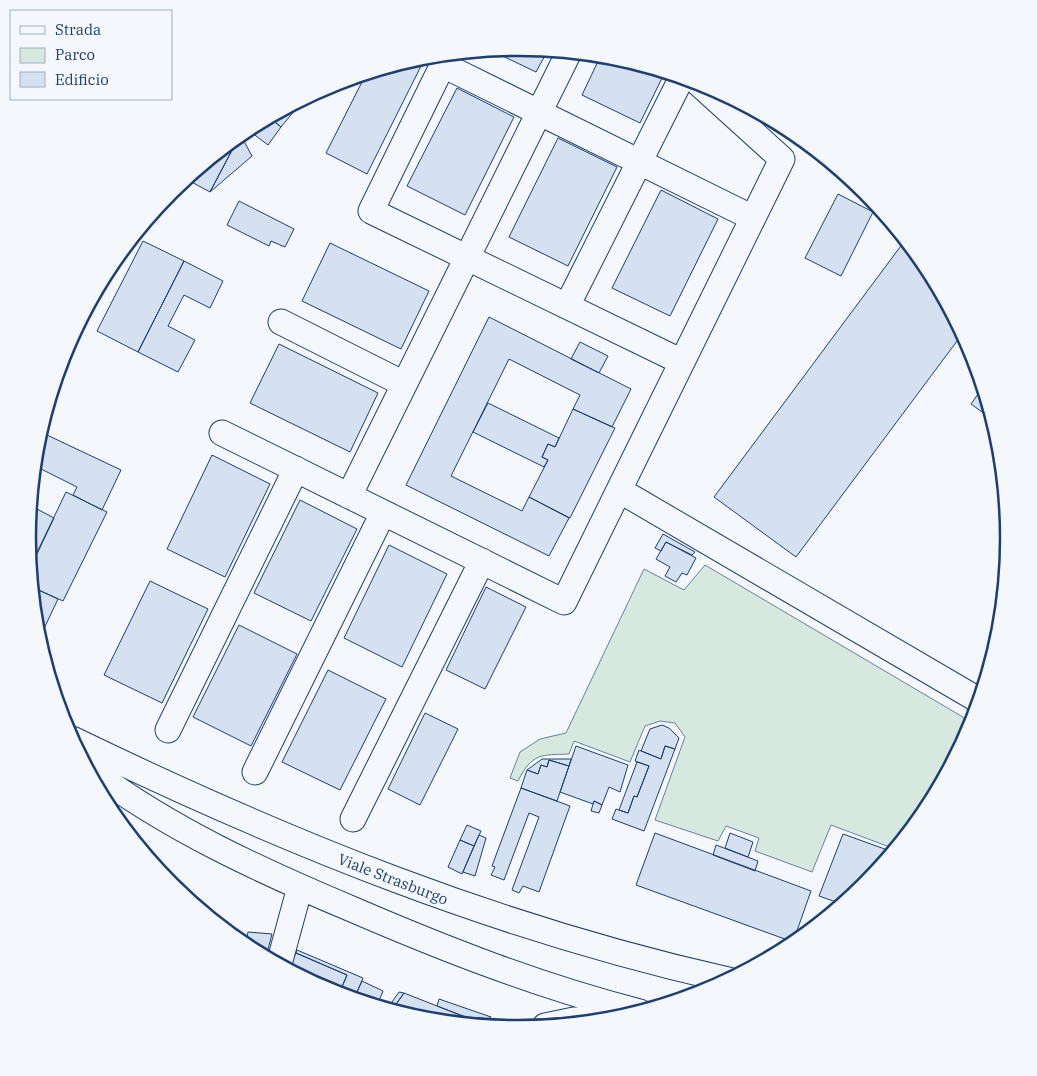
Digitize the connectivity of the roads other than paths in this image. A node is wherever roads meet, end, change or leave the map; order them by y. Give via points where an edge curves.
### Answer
1 (566, 59) edge
2 (449, 61) edge
3 (444, 62) edge
4 (679, 83) edge
5 (713, 96) edge
6 (539, 113) junction
7 (639, 162) junction
8 (753, 218) junction
9 (467, 258) junction
10 (567, 306) junction
11 (281, 322) dead end
12 (682, 362) junction
13 (404, 384) junction
14 (222, 433) dead end
15 (296, 469) junction
16 (619, 490) junction
17 (349, 496) junction
18 (383, 513) junction
19 (482, 561) junction
20 (973, 697) edge
21 (168, 730) dead end
22 (83, 744) edge
23 (255, 772) dead end
24 (99, 776) edge
25 (354, 819) dead end
26 (256, 824) junction
27 (242, 860) junction
28 (300, 888) junction
29 (281, 958) edge
30 (718, 977) edge
31 (626, 1008) edge

1 - 6 street
2 - 6 street
3 - 9 street via 370,210
4 - 7 street
5 - 8 street via 782,159
6 - 7 street
6 - 9 street
7 - 8 street
7 - 10 street
8 - 12 street
9 - 10 street
9 - 13 street
10 - 12 street
11 - 13 street
12 - 16 street
13 - 17 street
14 - 15 street
15 - 17 street
15 - 21 street
16 - 19 street via 564,602
16 - 20 street
17 - 18 street
18 - 19 street
18 - 23 street
19 - 25 street
22 - 26 street, Viale Strasburgo
24 - 27 street via 162,819
26 - 27 street via 247,825 235,836 235,851
26 - 30 street, Viale Strasburgo via 428,894 519,925
27 - 28 street
28 - 29 street
28 - 31 street via 476,959

